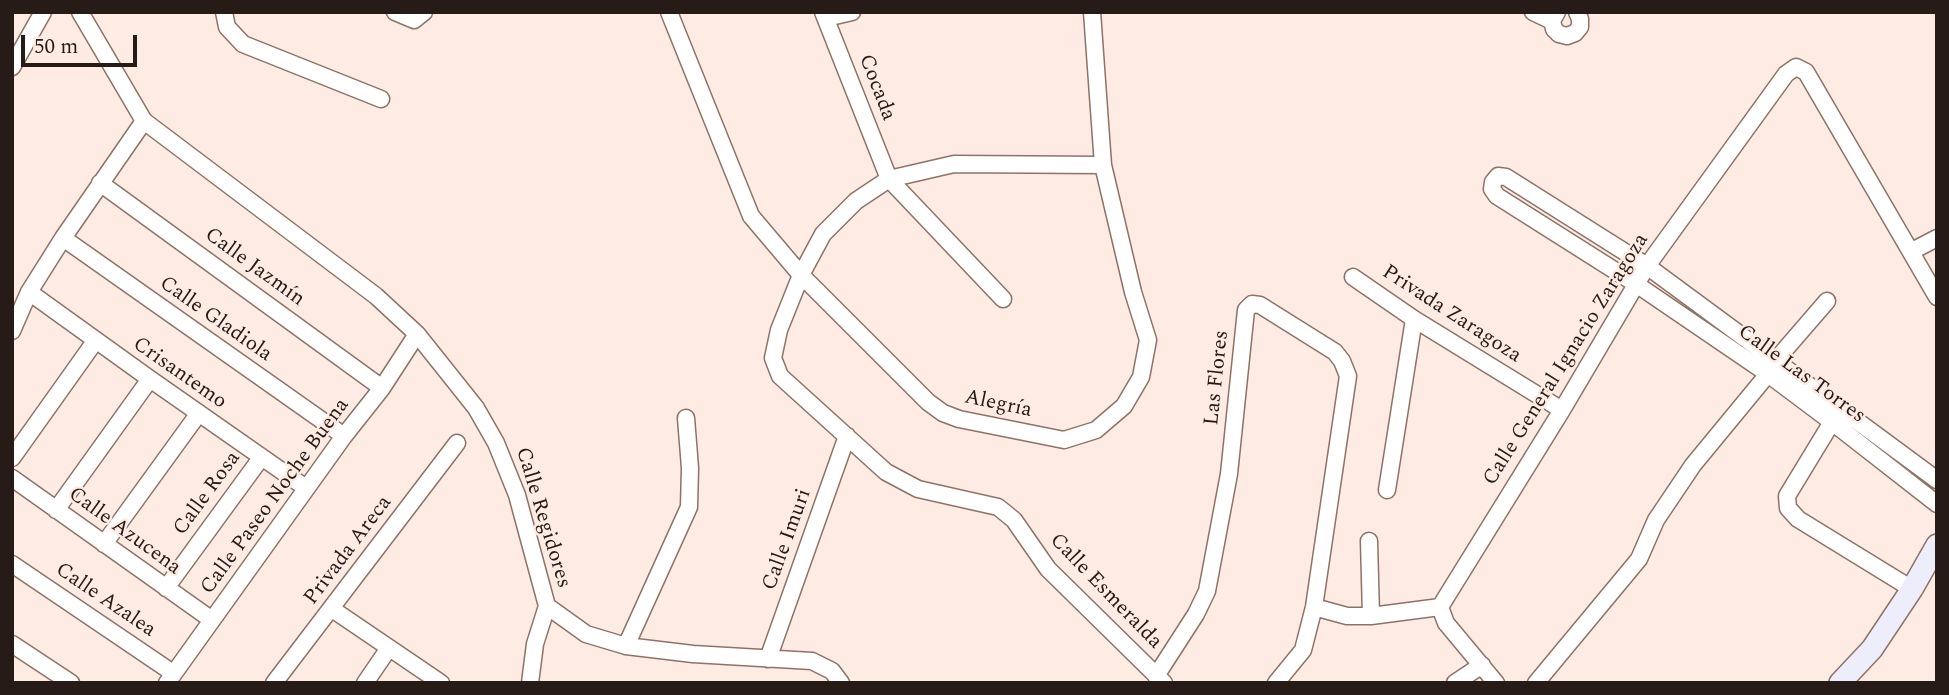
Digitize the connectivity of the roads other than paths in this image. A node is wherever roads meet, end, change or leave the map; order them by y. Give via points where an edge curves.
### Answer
1 (43, 12) edge
2 (80, 12) edge
3 (224, 12) edge
4 (395, 12) edge
5 (424, 12) edge
6 (669, 12) edge
7 (852, 12) edge
8 (1092, 12) edge
9 (1533, 12) edge
10 (1577, 12) edge
11 (825, 15) edge
12 (1555, 16) edge
13 (12, 67) edge
14 (381, 99) dead end
15 (144, 121) junction
16 (1103, 165) junction
17 (889, 179) junction
18 (100, 183) junction
19 (1937, 237) edge
20 (62, 238) junction
21 (1912, 251) junction
22 (1647, 266) junction
23 (801, 275) junction
24 (1353, 277) dead end
25 (1636, 284) junction
26 (29, 292) junction
27 (1937, 297) edge
28 (1003, 299) dead end
29 (1827, 301) dead end
30 (1414, 319) junction
31 (12, 331) edge
32 (416, 334) junction
33 (96, 340) junction
34 (1776, 360) junction
35 (1768, 374) junction
36 (150, 379) junction
37 (382, 388) junction
38 (1562, 410) junction
39 (199, 413) junction
40 (686, 418) dead end
41 (1832, 422) junction
42 (344, 436) junction
43 (847, 436) junction
44 (457, 443) dead end
45 (12, 458) edge
46 (261, 458) junction
47 (12, 478) edge
48 (1937, 480) edge
49 (306, 488) junction
50 (1387, 490) dead end
51 (1937, 504) edge
52 (56, 510) junction
53 (1369, 541) dead end
54 (104, 544) junction
55 (1937, 545) edge
56 (12, 564) edge
57 (166, 588) junction
58 (1912, 589) junction
59 (547, 606) junction
60 (1314, 607) junction
61 (1440, 607) junction
62 (332, 609) junction
63 (1371, 616) junction
64 (212, 620) junction
65 (12, 643) edge
66 (626, 646) junction
67 (390, 648) junction
68 (768, 659) junction
69 (1482, 665) junction
70 (170, 678) edge
71 (1160, 679) edge
72 (71, 683) edge
73 (274, 683) edge
74 (365, 683) edge
75 (441, 683) edge
76 (530, 683) edge
77 (841, 683) edge
78 (1276, 683) edge
79 (1455, 683) edge
80 (1496, 683) edge
81 (1536, 683) edge
82 (1840, 683) edge

1 - 13 street
2 - 15 street, Calle Regidores
3 - 14 street via 227,27 243,44
4 - 5 street via 414,20
6 - 23 street, Alegría via 751,216
7 - 11 street
8 - 16 street, Alegría
9 - 12 street
10 - 12 street via 1580,27 1567,36 1554,29
11 - 17 street, Cocada
15 - 18 street
15 - 32 street, Calle Regidores via 376,296
16 - 17 street via 954,164
16 - 23 street, Alegría via 1148,340 1141,377 1124,406 1096,430 1064,440 943,413
17 - 23 street, Calle Esmeralda via 856,201 823,234
17 - 28 street
18 - 20 street
18 - 37 street, Calle Jazmín
19 - 21 street
20 - 26 street
20 - 42 street, Calle Gladiola
21 - 22 street, Calle General Ignacio Zaragoza via 1806,72 1796,67 1786,74
21 - 27 street
22 - 25 street, Calle General Ignacio Zaragoza
22 - 25 street, Calle Las Torres via 1506,177 1498,176 1493,182 1497,195
22 - 34 street, Calle Las Torres
23 - 43 street, Calle Esmeralda via 773,358 780,376
24 - 30 street, Privada Zaragoza
25 - 35 street, Calle Las Torres
25 - 38 street, Calle General Ignacio Zaragoza
26 - 31 street
26 - 33 street, Crisantemo
29 - 34 street
30 - 38 street, Privada Zaragoza
30 - 50 street
32 - 37 street, Calle Paseo Noche Buena
32 - 59 street, Calle Regidores via 477,408 496,443 517,495
33 - 36 street, Crisantemo
33 - 45 street
34 - 35 street
34 - 48 street, Calle Las Torres
35 - 41 street, Calle Las Torres
35 - 81 street via 1693,465 1657,520 1639,559
36 - 39 street, Crisantemo
36 - 52 street
37 - 42 street, Calle Paseo Noche Buena
38 - 61 street, Calle General Ignacio Zaragoza
39 - 46 street, Crisantemo
39 - 54 street
40 - 66 street via 689,507
41 - 51 street, Calle Las Torres
41 - 58 street via 1787,496 1788,508 1798,519
42 - 49 street, Calle Paseo Noche Buena
43 - 68 street, Calle Imuri
43 - 71 street, Calle Esmeralda via 887,472 918,489 998,507 1014,520 1048,569
44 - 62 street, Privada Areca
46 - 49 street, Crisantemo
46 - 57 street, Calle Rosa
47 - 52 street, Calle Azucena
49 - 64 street, Calle Paseo Noche Buena
52 - 54 street, Calle Azucena
53 - 63 street
54 - 57 street, Calle Azucena
55 - 58 main road
56 - 70 street, Calle Azalea
57 - 64 street, Calle Azucena
58 - 82 main road via 1872,649
59 - 66 street, Calle Regidores via 586,635
59 - 76 street
60 - 63 street via 1347,616
60 - 71 street, Las Flores via 1348,376 1335,352 1252,304 1246,310 1229,474 1207,591
60 - 78 street, Las Flores via 1303,650
61 - 63 street
61 - 69 street via 1446,623
62 - 67 street
62 - 73 street, Privada Areca
64 - 70 street, Calle Paseo Noche Buena
65 - 72 street
66 - 68 street, Calle Regidores
67 - 74 street
67 - 75 street
68 - 77 street, Calle Regidores via 812,661 832,671
69 - 79 street
69 - 80 street

